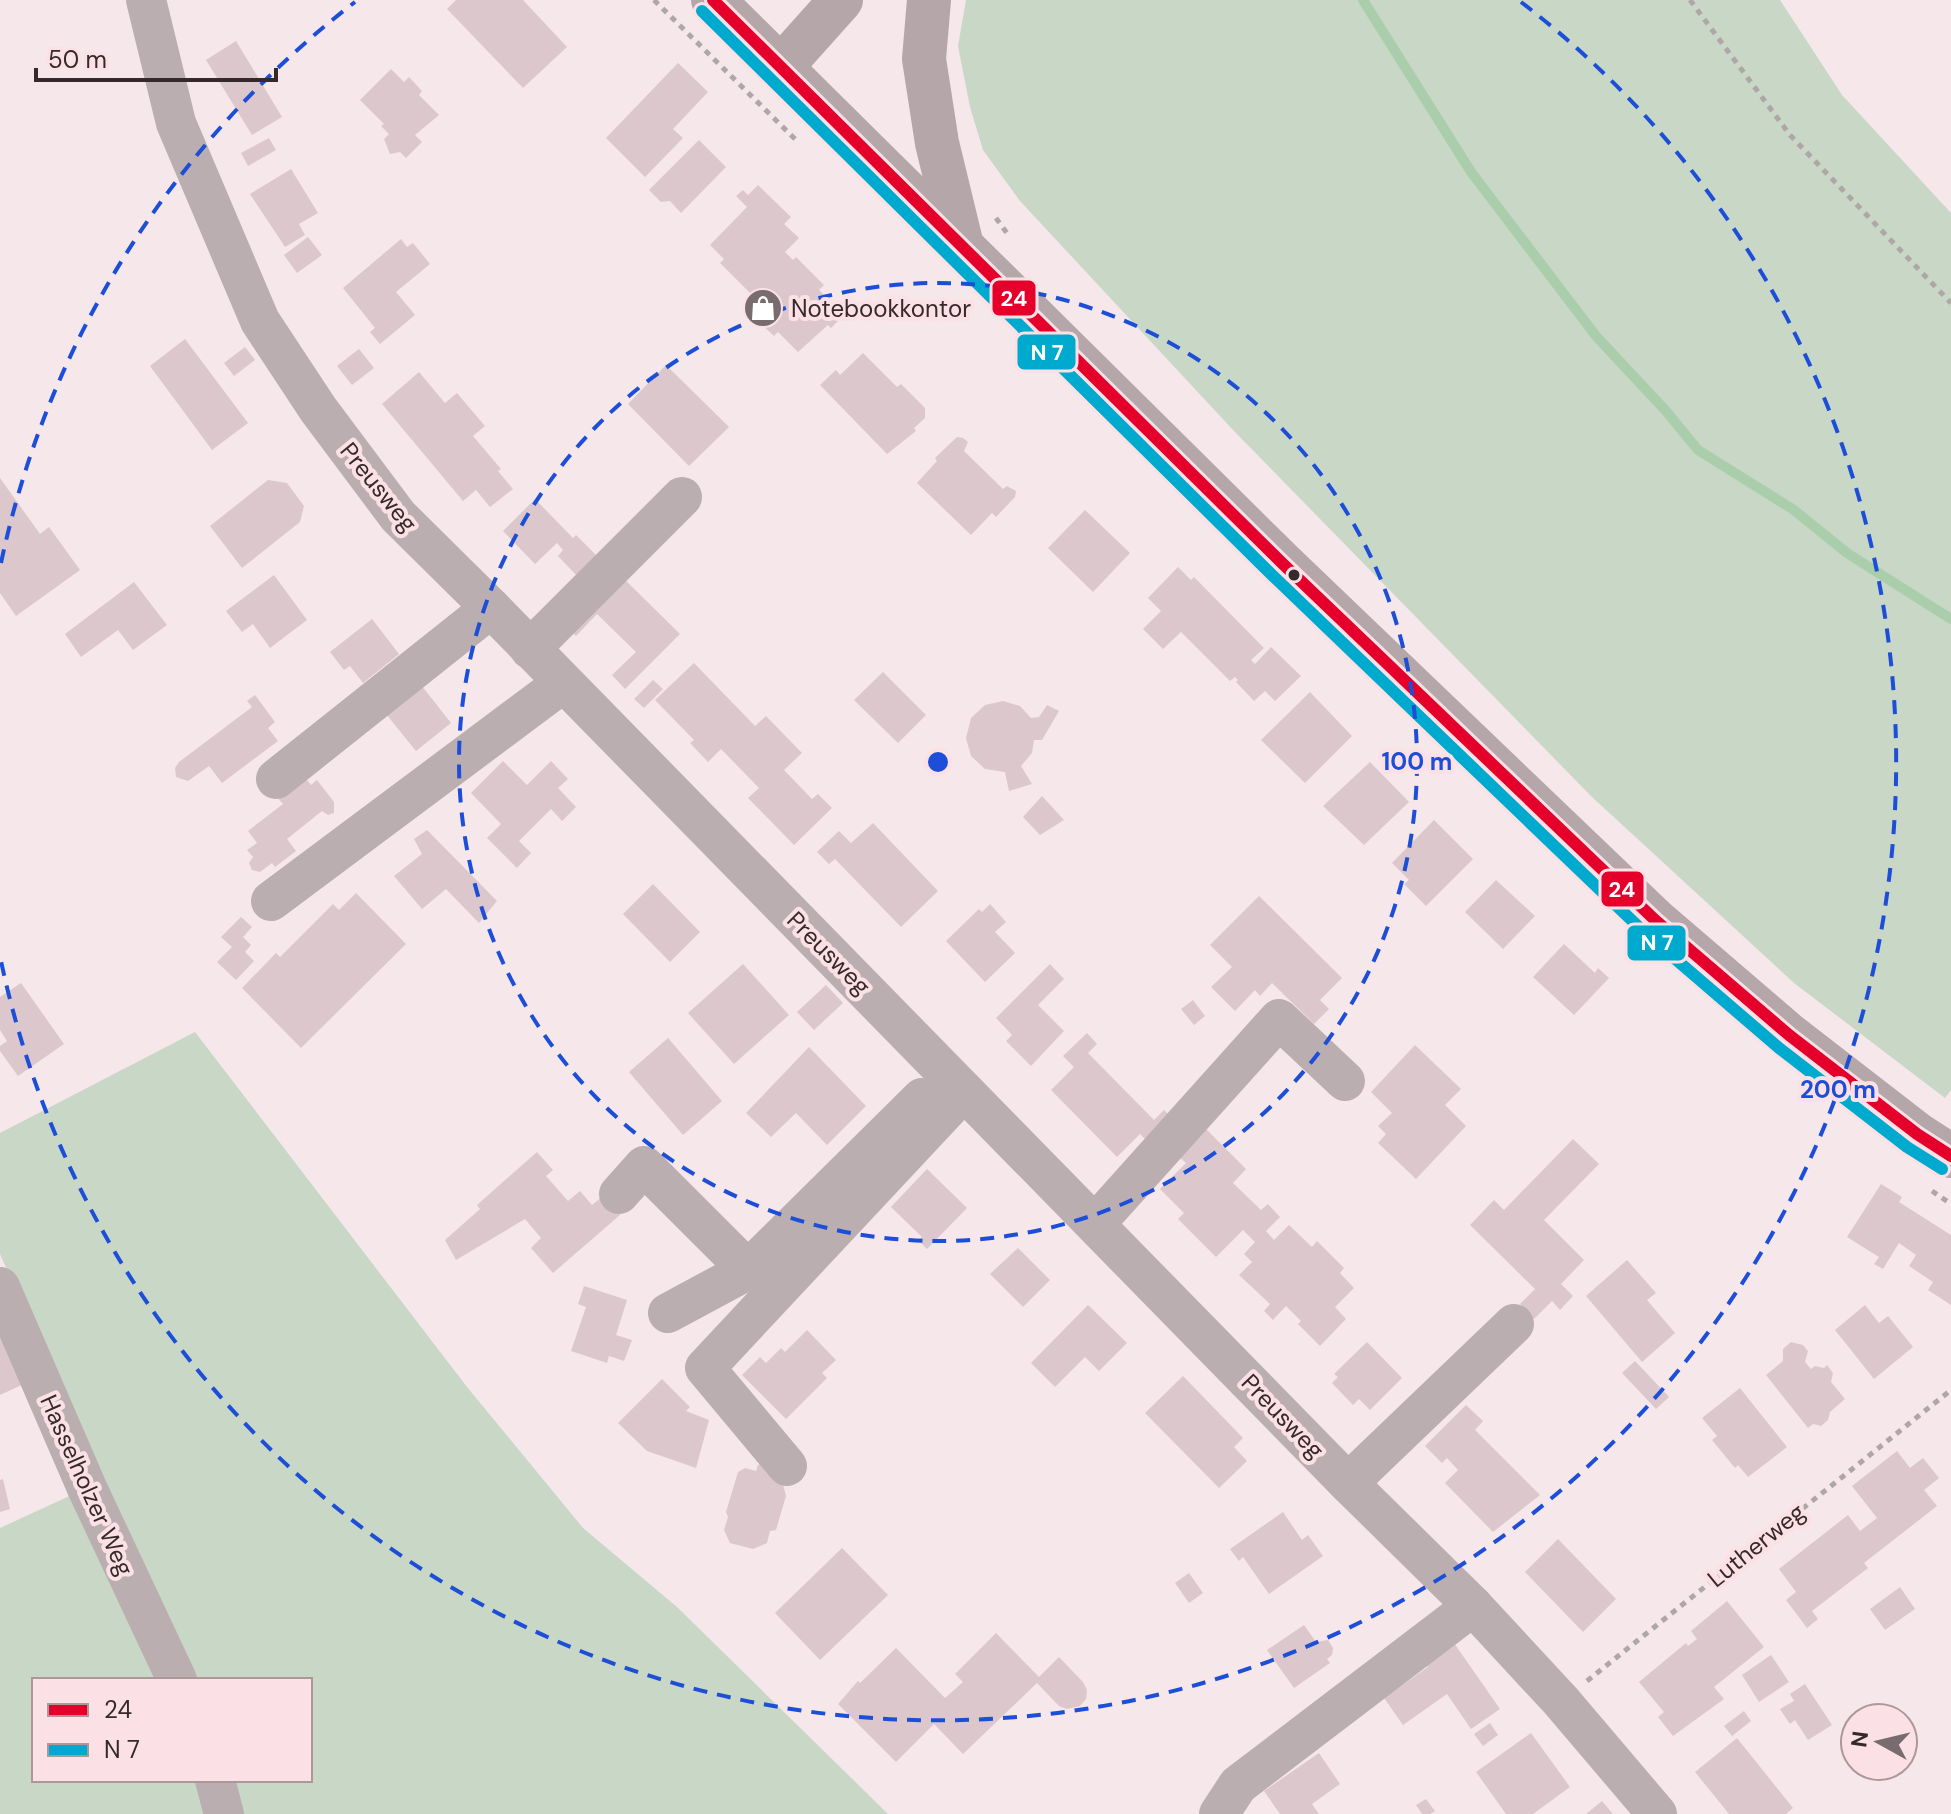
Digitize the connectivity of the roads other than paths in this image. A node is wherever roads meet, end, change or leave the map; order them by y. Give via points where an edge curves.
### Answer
1 (146, 0) edge
2 (713, 0) edge
3 (841, 0) edge
4 (929, 0) edge
5 (782, 66) junction
6 (963, 248) junction
7 (682, 497) dead end
8 (491, 608) junction
9 (530, 649) junction
10 (563, 683) junction
11 (276, 779) dead end
12 (271, 901) dead end
13 (1345, 1081) dead end
14 (956, 1082) junction
15 (1951, 1156) edge
16 (619, 1194) dead end
17 (1095, 1224) junction
18 (748, 1270) junction
19 (0, 1287) edge
20 (668, 1313) dead end
21 (1514, 1324) dead end
22 (787, 1466) dead end
23 (1348, 1483) junction
24 (1473, 1606) junction
25 (176, 1678) edge
26 (216, 1782) edge
27 (224, 1814) edge
28 (1219, 1814) edge
29 (1657, 1814) edge

1 - 8 street, Preusweg via 176,123 260,321 398,516
2 - 5 main road
3 - 5 main road
4 - 6 main road via 924,59 937,143
5 - 6 main road
6 - 15 main road via 1655,920 1789,1035
7 - 9 street
8 - 9 street, Preusweg
8 - 11 street
9 - 10 street, Preusweg
10 - 12 street
10 - 14 street, Preusweg
13 - 17 street via 1279,1019
14 - 17 street, Preusweg
14 - 18 street
14 - 22 street via 705,1368
16 - 18 street via 644,1166
17 - 23 street, Preusweg
18 - 20 street
19 - 25 street, Hasselholzer Weg
21 - 23 street
23 - 24 street, Preusweg
24 - 28 street via 1238,1785
24 - 29 street, Preusweg
26 - 27 street

